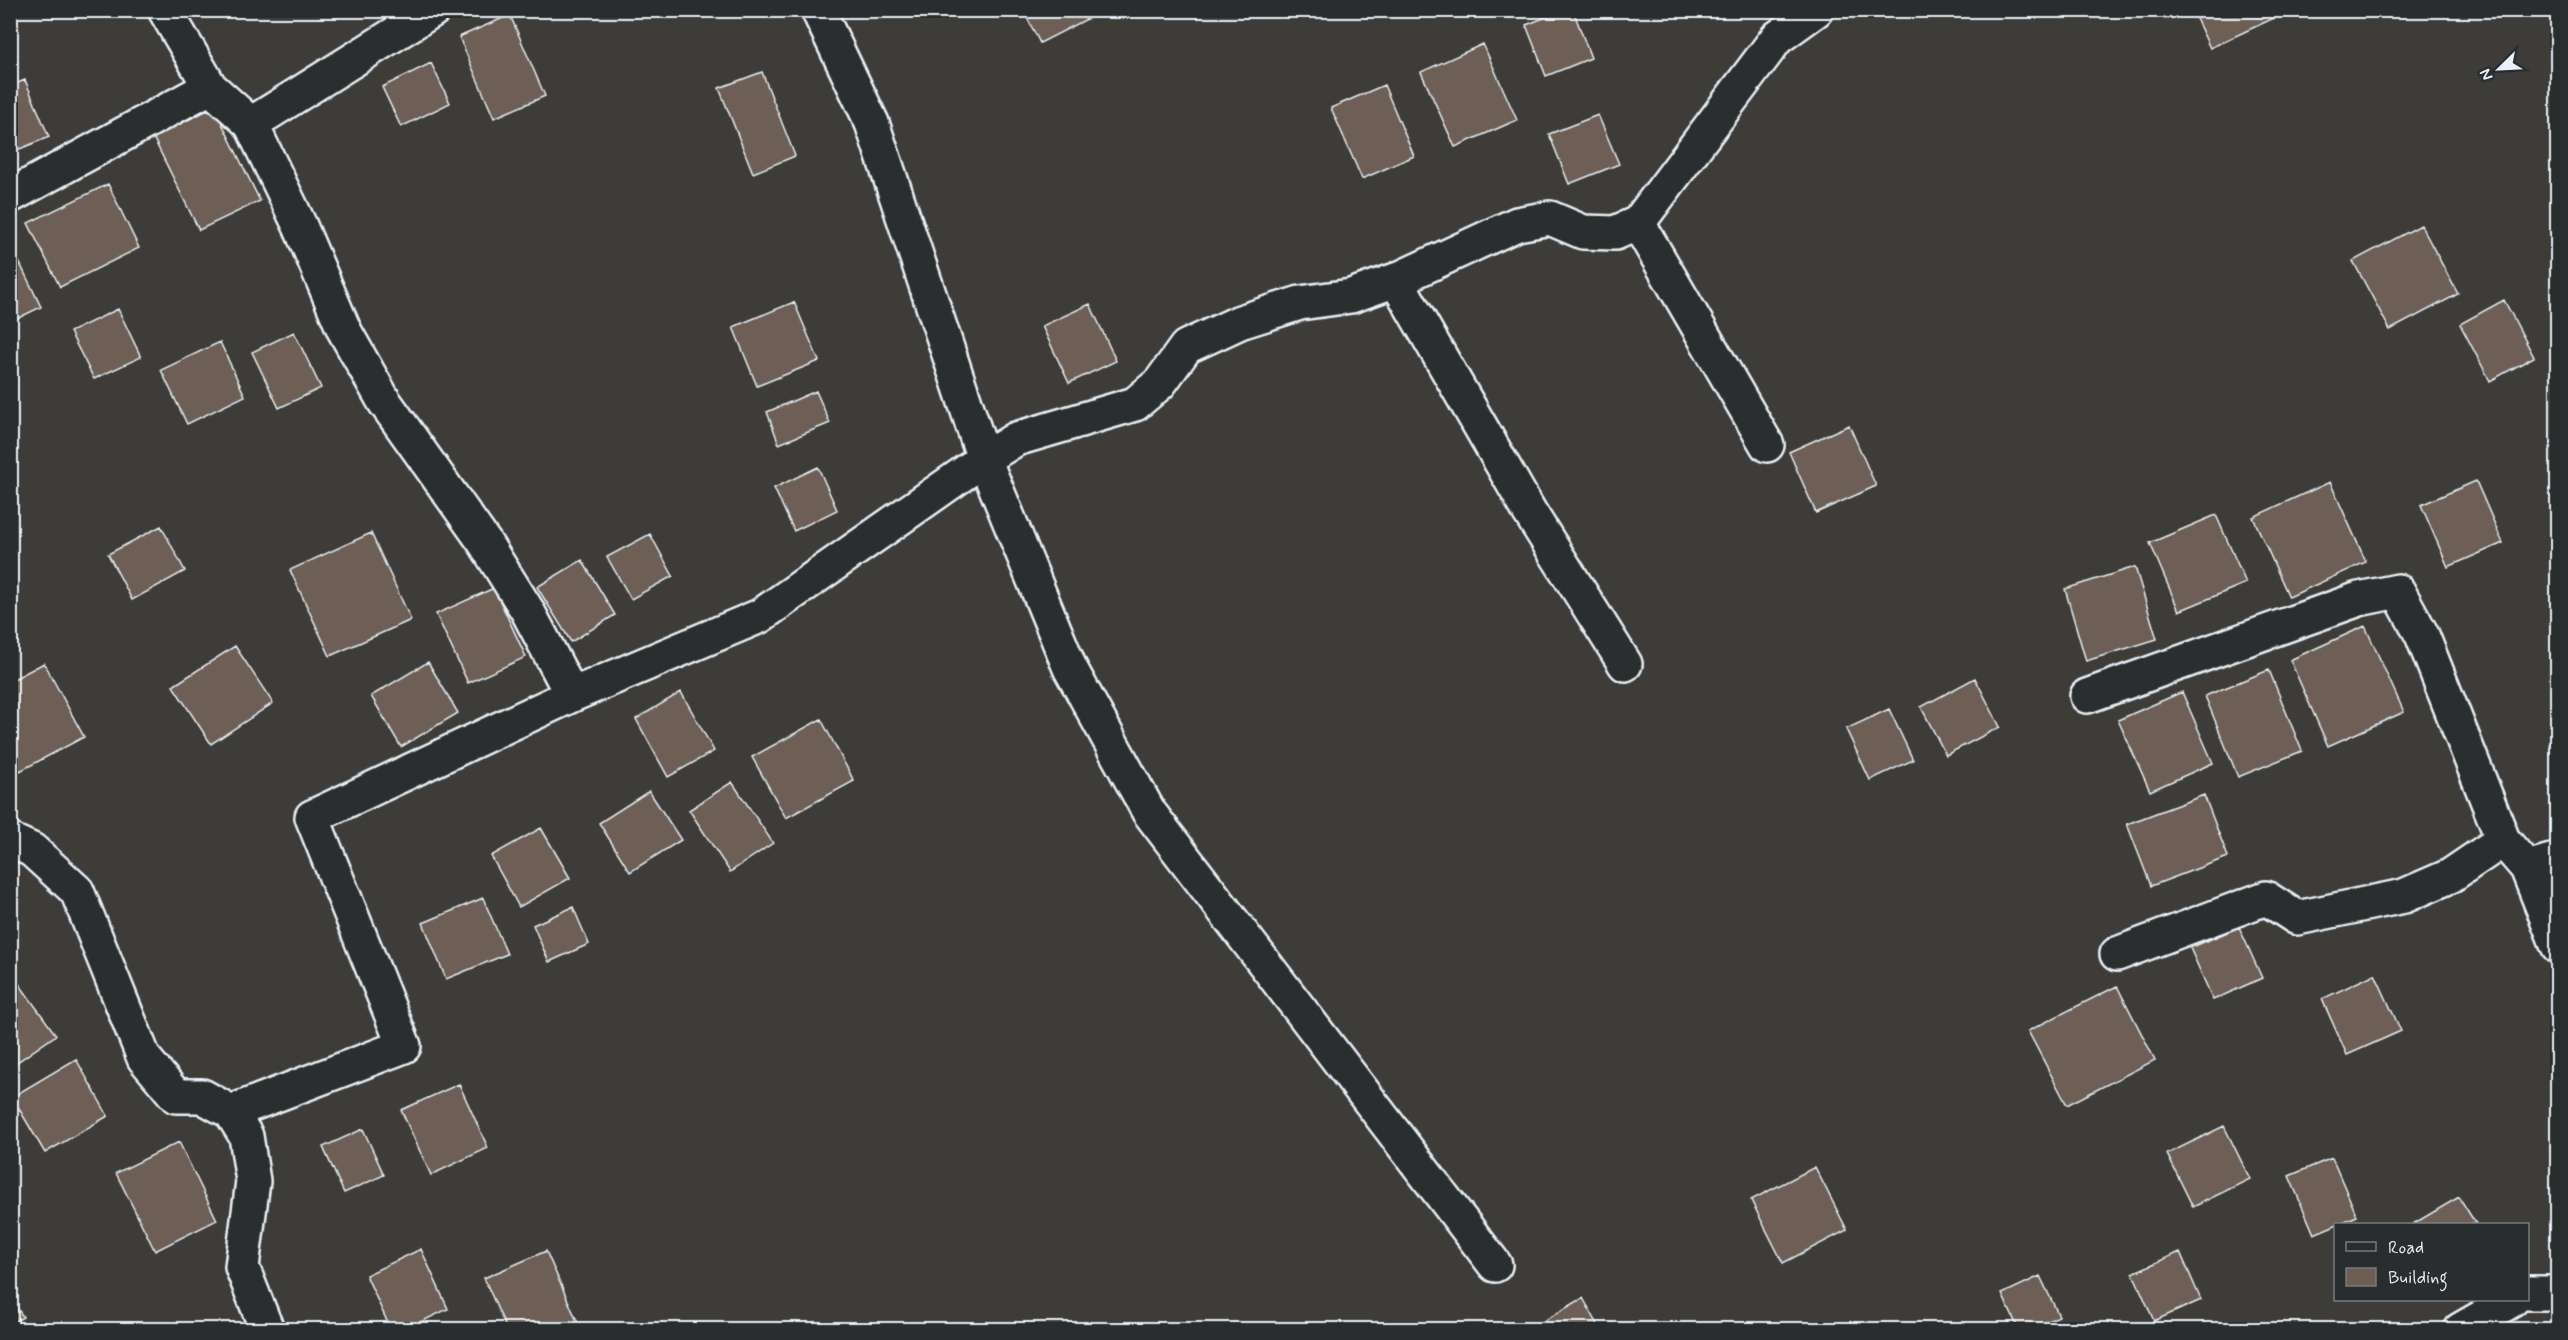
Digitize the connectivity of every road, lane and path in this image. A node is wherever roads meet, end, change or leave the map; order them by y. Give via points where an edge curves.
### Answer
1 (165, 10) edge
2 (434, 10) edge
3 (818, 10) edge
4 (1816, 10) edge
5 (210, 87) junction
6 (251, 124) junction
7 (10, 196) edge
8 (1638, 223) junction
9 (1396, 280) junction
10 (1767, 445) dead end
11 (984, 459) junction
12 (1625, 664) dead end
13 (572, 695) junction
14 (2087, 696) dead end
15 (10, 840) edge
16 (2503, 840) junction
17 (2542, 864) edge
18 (2558, 946) edge
19 (2117, 954) dead end
20 (231, 1112) junction
21 (1495, 1265) dead end
22 (2529, 1293) edge
23 (2558, 1293) edge
24 (2509, 1301) edge
25 (267, 1329) edge
26 (2460, 1329) edge

1 - 5 street
2 - 6 street
3 - 11 street via 872,123
4 - 8 street via 1777,38
5 - 6 street
5 - 7 street
6 - 13 street via 335,311 367,370 390,410 485,543
8 - 9 street via 1615,233 1583,232 1550,218 1517,224
8 - 10 street
9 - 11 street via 1351,296 1300,303 1239,322 1186,347 1160,383 1135,404 1016,439
9 - 12 street via 1529,510
11 - 13 street via 760,616
11 - 21 street via 1070,668 1149,812
13 - 20 street via 312,817 404,1046
14 - 16 street via 2359,599 2398,591 2422,635
15 - 20 street via 32,850 77,891 144,1058 176,1096 202,1096
16 - 17 street
16 - 19 street via 2450,876 2404,896 2297,918 2266,898
17 - 18 street
20 - 25 street via 246,1136 253,1181 242,1267
22 - 23 street
24 - 26 street

